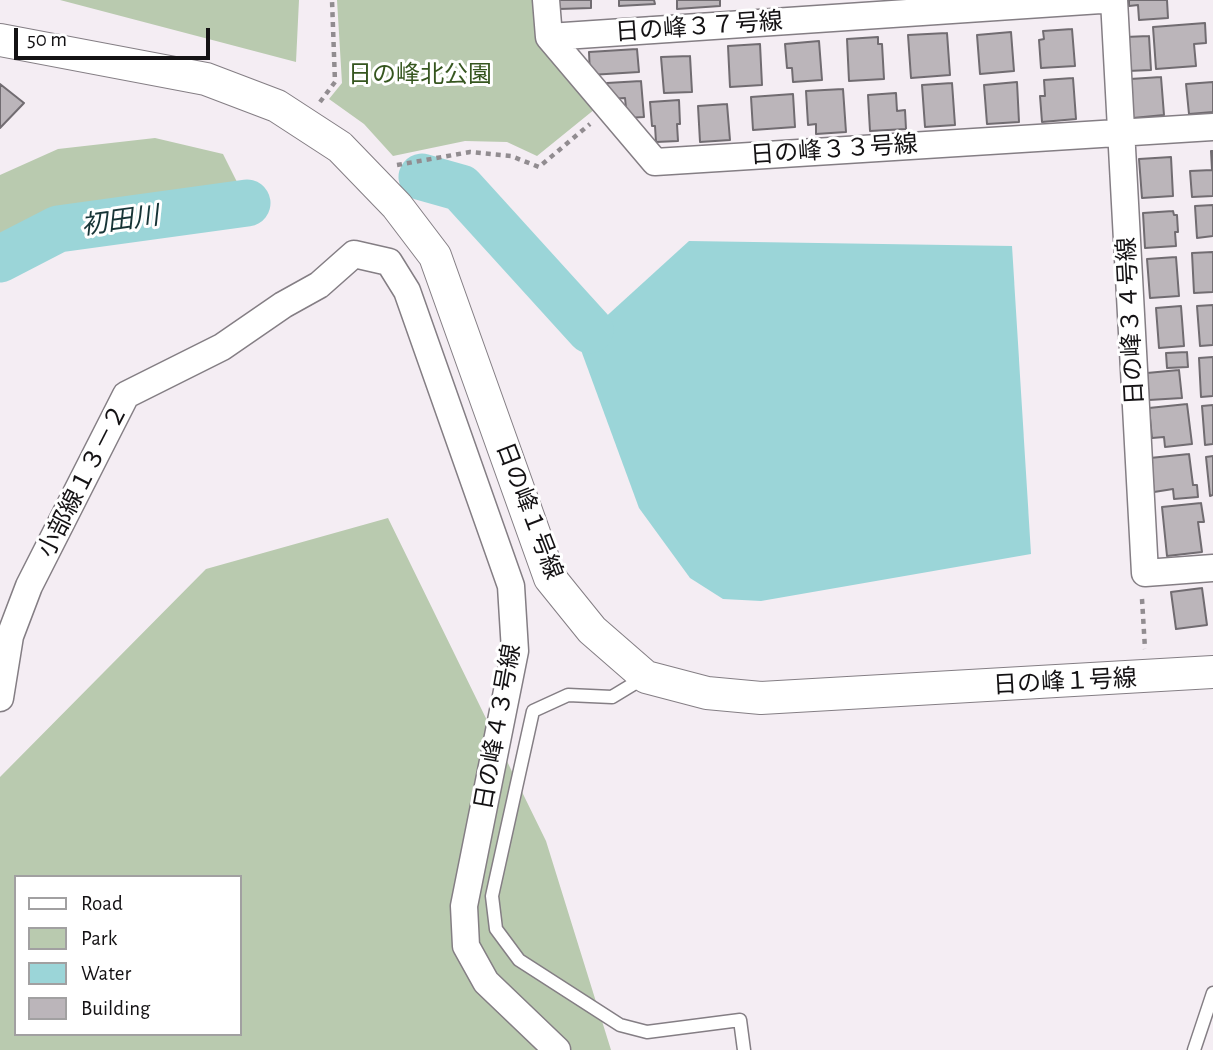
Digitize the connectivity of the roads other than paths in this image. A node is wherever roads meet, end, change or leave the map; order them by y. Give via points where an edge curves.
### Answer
1 (546, 0) edge
2 (1101, 0) edge
3 (1114, 0) edge
4 (549, 37) junction
5 (0, 40) edge
6 (1213, 127) edge
7 (1121, 132) junction
8 (319, 285) joint
9 (1213, 568) edge
10 (1213, 672) edge
11 (646, 677) junction
12 (0, 698) edge
13 (1213, 993) edge
14 (557, 1050) edge
15 (744, 1050) edge
16 (1195, 1050) edge

1 - 4 street
2 - 4 street, 日の峰３７号線
3 - 7 street, 日の峰３４号線
4 - 7 street, 日の峰３３号線 via 655,162
5 - 11 street, 日の峰１号線 via 206,79 277,106 340,147 397,206 435,256 550,578 592,630
6 - 7 street, 日の峰３３号線
7 - 9 street, 日の峰３４号線 via 1145,573
8 - 12 street, 小部線１３－２ via 222,347 126,396 29,586 10,636
8 - 14 street, 日の峰４３号線 via 354,254 389,262 407,291 511,586 516,651 464,906 466,946 486,982
10 - 11 street, 日の峰１号線 via 761,698 707,693
11 - 15 lane via 612,697 568,695 533,711 492,896 496,929 519,960 620,1026 647,1032 740,1020
13 - 16 lane

